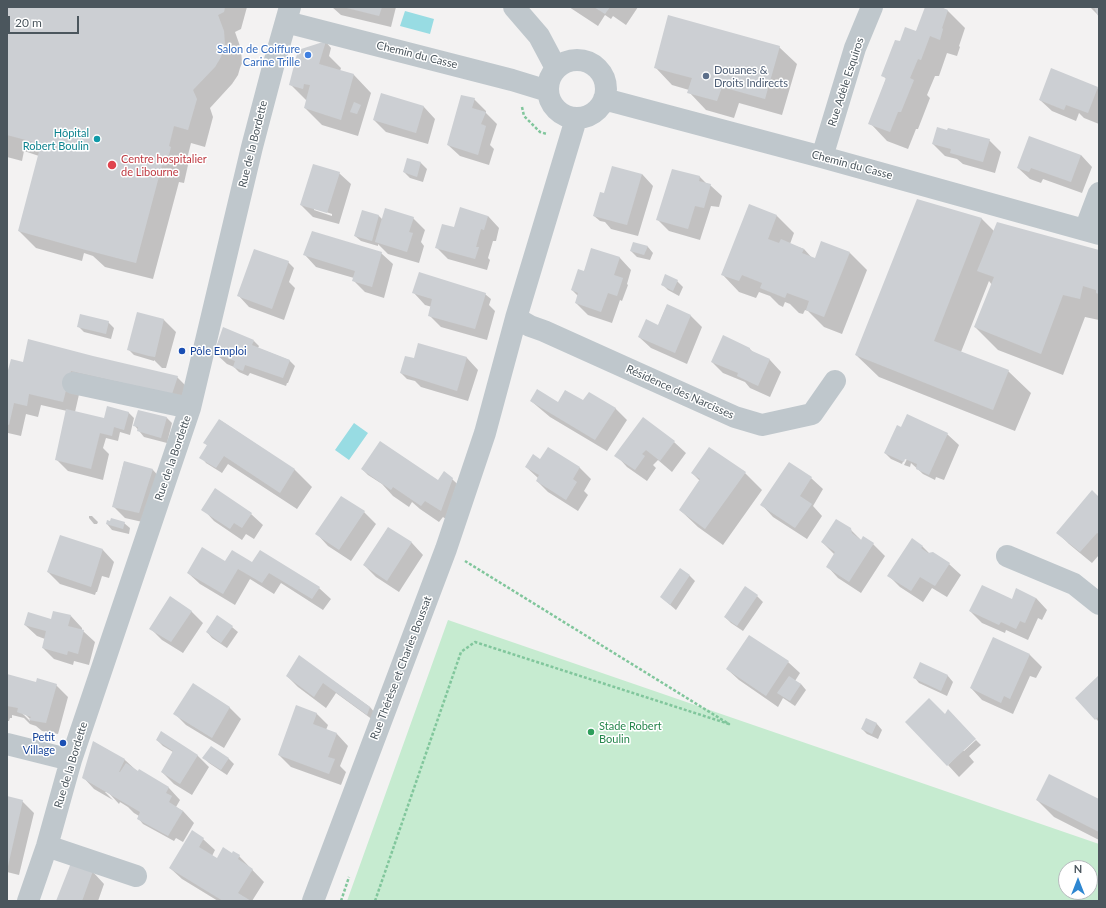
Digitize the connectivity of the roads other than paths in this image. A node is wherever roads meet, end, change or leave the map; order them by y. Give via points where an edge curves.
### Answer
1 (514, 7) edge
2 (872, 7) edge
3 (288, 14) edge
4 (556, 68) junction
5 (548, 91) junction
6 (604, 99) junction
7 (576, 119) junction
8 (822, 157) junction
9 (1099, 193) edge
10 (1092, 232) edge
11 (516, 318) junction
12 (835, 381) dead end
13 (73, 383) dead end
14 (190, 408) junction
15 (1007, 556) dead end
16 (1099, 604) edge
17 (7, 744) edge
18 (71, 760) junction
19 (47, 846) junction
20 (136, 876) dead end
21 (28, 901) edge
22 (313, 901) edge

1 - 4 street via 539,36
2 - 8 street, Rue Adèle Esquiros via 855,48
3 - 5 street, Chemin du Casse
3 - 14 street, Rue de la Bordette via 254,140
4 - 5 street via 548,82
4 - 6 street via 574,60 593,65 605,80
5 - 7 street via 554,108
6 - 7 street via 595,112
6 - 8 street, Chemin du Casse
7 - 11 street
8 - 10 street, Chemin du Casse
9 - 10 street
11 - 12 street, Résidence des Narcisses via 735,417 762,425 812,414
11 - 22 street, Rue Thérèse et Charles Boussat via 485,433 446,549
13 - 14 street
14 - 18 street, Rue de la Bordette
15 - 16 street via 1074,584
17 - 18 street
18 - 19 street, Rue de la Bordette
19 - 20 street
19 - 21 street, Rue de la Bordette

